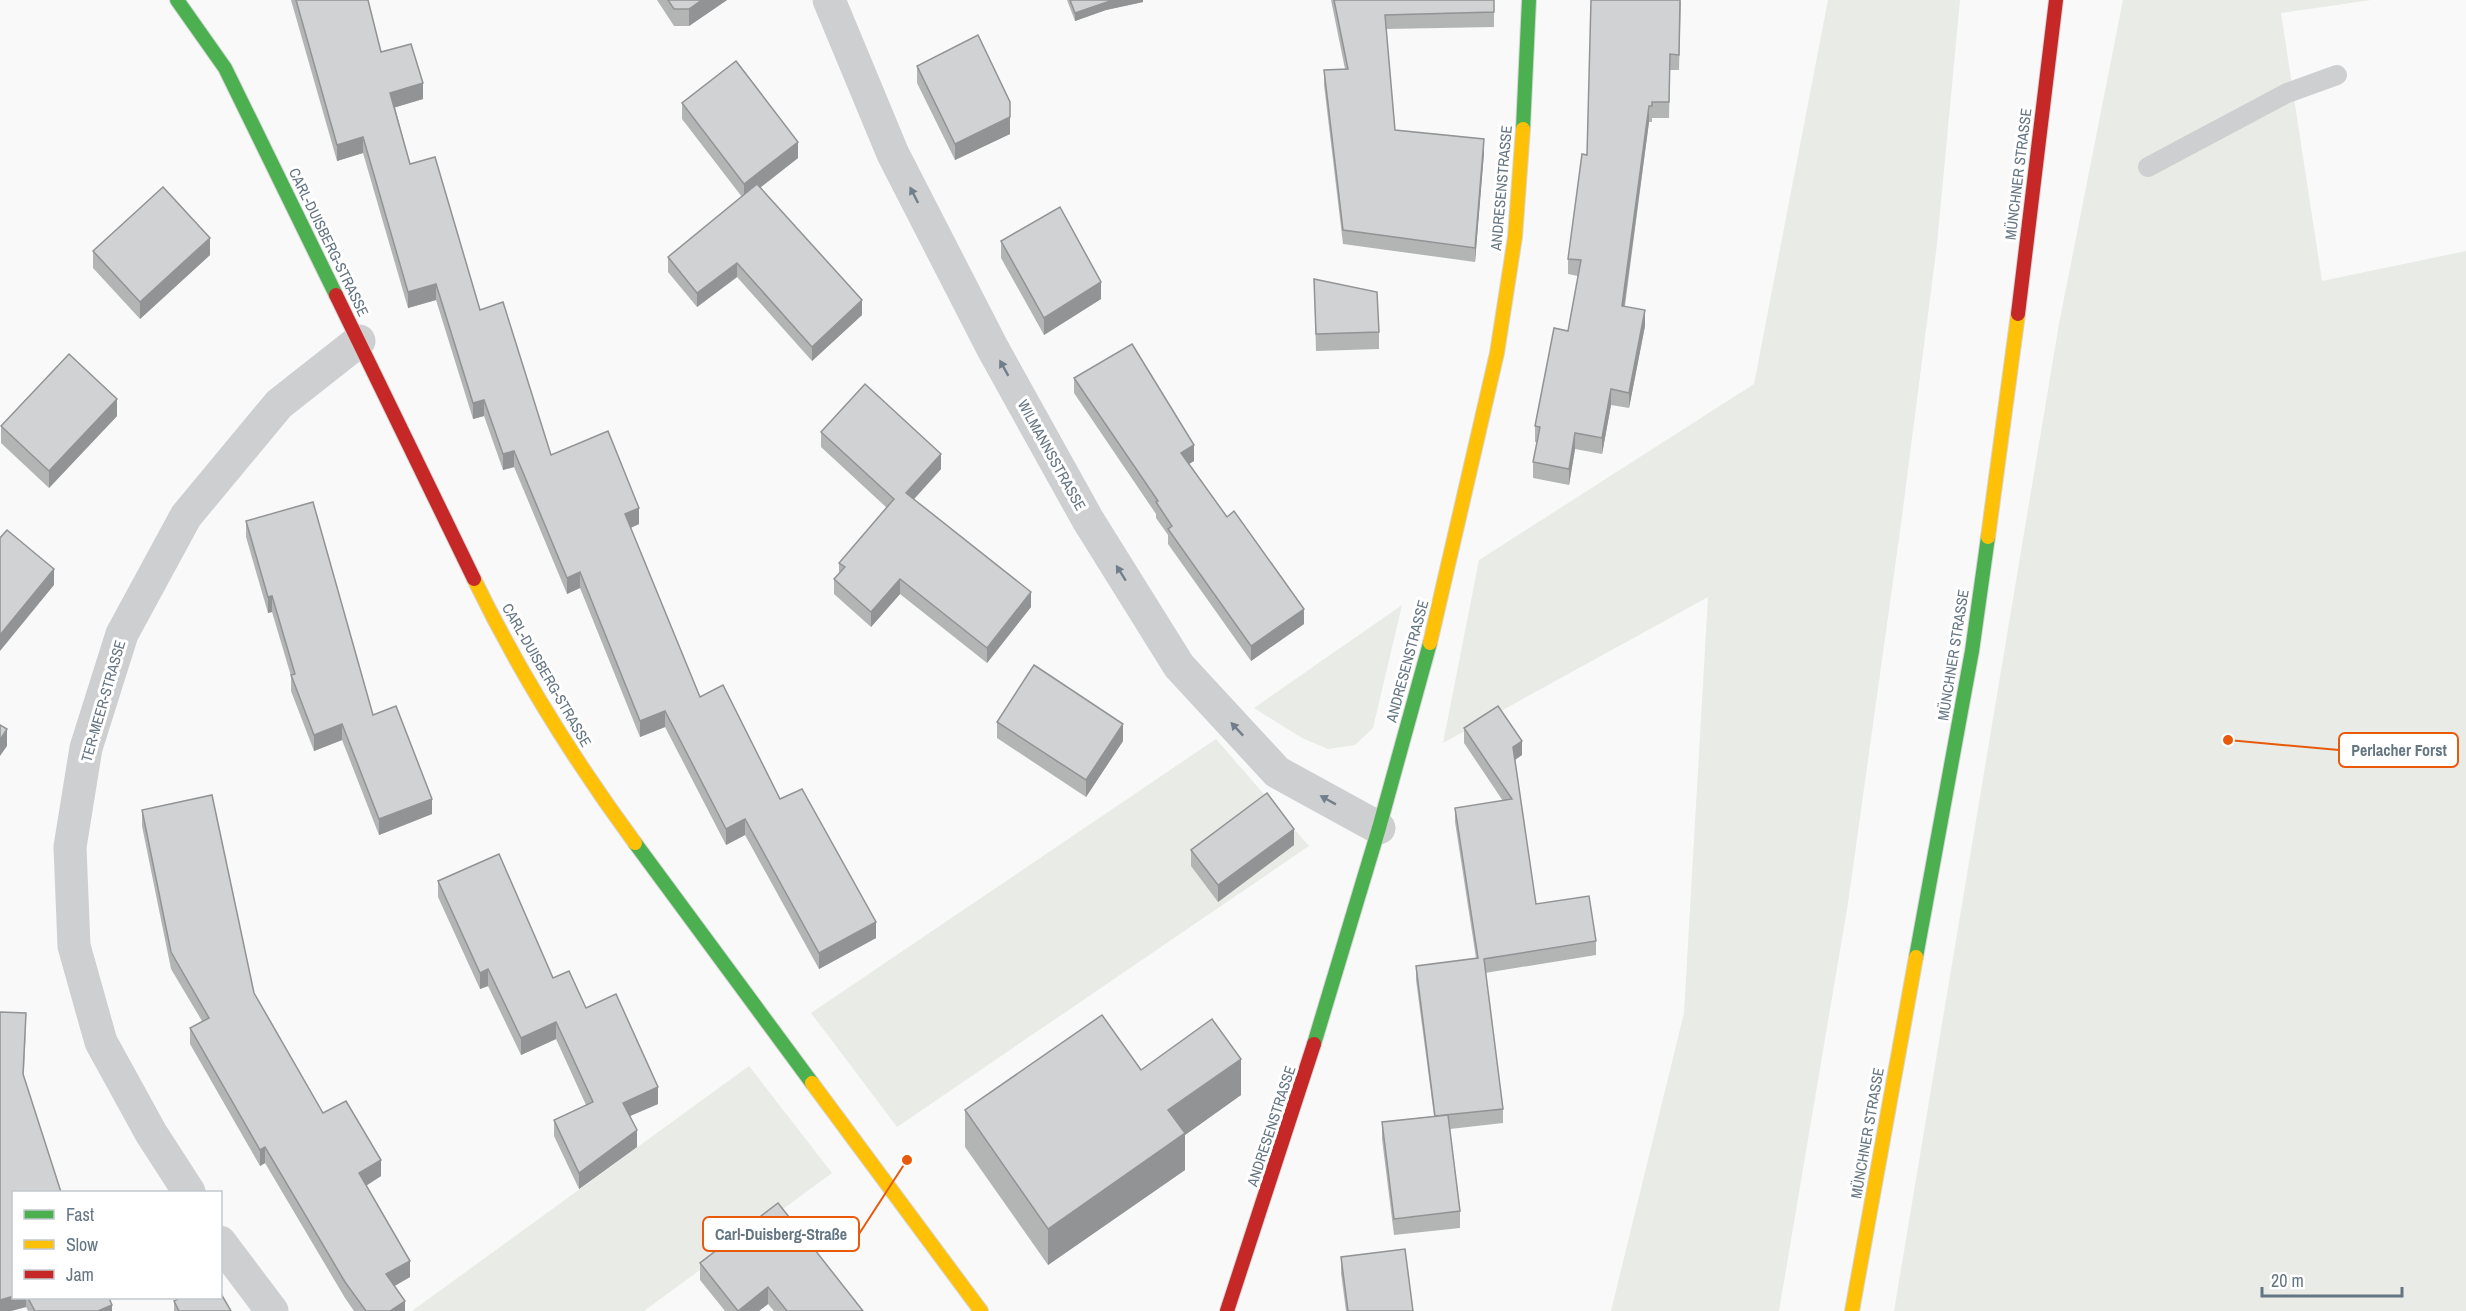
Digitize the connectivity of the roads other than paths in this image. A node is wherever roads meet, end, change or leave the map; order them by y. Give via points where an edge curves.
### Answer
1 (177, 0) edge
2 (829, 0) edge
3 (1529, 0) edge
4 (2056, 0) edge
5 (2337, 75) dead end
6 (2148, 167) dead end
7 (359, 341) junction
8 (1379, 828) junction
9 (188, 1191) edge
10 (222, 1245) edge
11 (272, 1311) edge
12 (981, 1311) edge
13 (1227, 1311) edge
14 (1852, 1311) edge

1 - 7 street, CARL-DUISBERG-STRASSE via 225,69
8 -> 2 street, WILMANNSSTRASSE via 1277,772 1179,666 1088,520 993,349 892,154
3 - 8 street, ANDRESENSTRASSE via 1515,237 1497,353 1435,623
4 - 14 street, MÜNCHNER STRASSE via 1972,651
5 - 6 lane via 2287,93
7 - 9 street, TER-MEER-STRASSE via 279,404 186,516 122,634 86,748 70,847 75,946 100,1042
7 - 12 street, CARL-DUISBERG-STRASSE via 479,589 592,785
8 - 13 street, ANDRESENSTRASSE via 1314,1045
10 - 11 street

